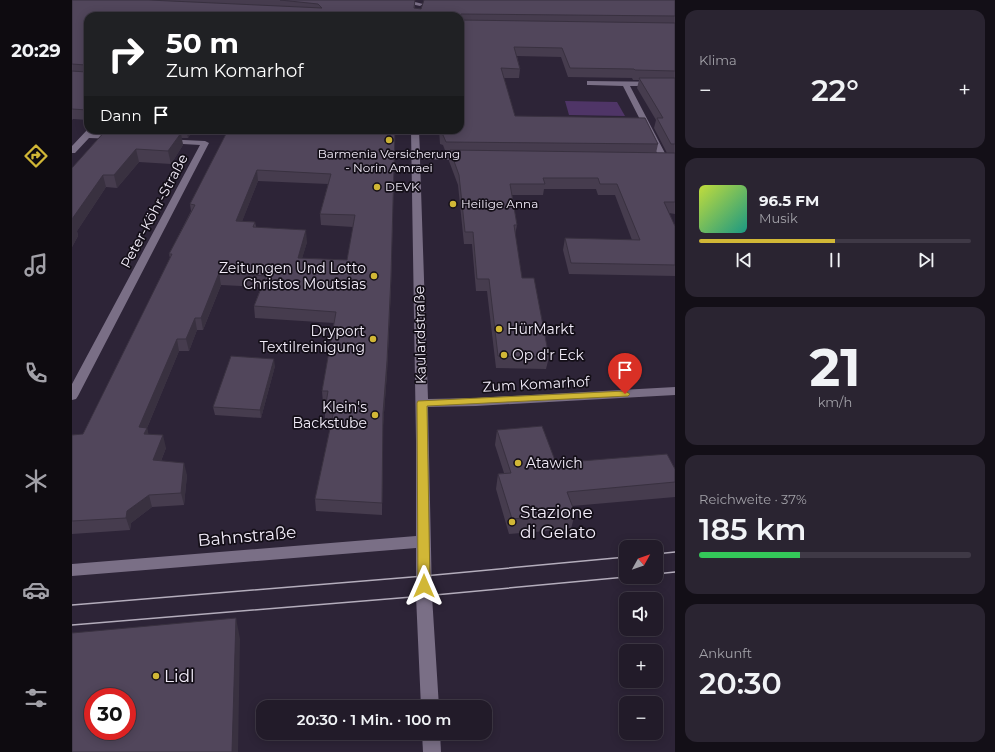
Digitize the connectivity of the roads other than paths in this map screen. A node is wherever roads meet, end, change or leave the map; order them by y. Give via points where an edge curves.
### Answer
1 (396, 0) edge
2 (421, 4) edge
3 (590, 83) dead end
4 (626, 84) junction
5 (675, 84) edge
6 (87, 134) edge
7 (101, 134) edge
8 (416, 134) edge
9 (126, 138) edge
10 (158, 140) edge
11 (72, 151) edge
12 (416, 156) junction
13 (476, 158) edge
14 (675, 159) edge
15 (675, 391) edge
16 (72, 396) edge
17 (422, 403) junction
18 (424, 541) junction
19 (72, 570) edge
20 (430, 700) edge
21 (431, 740) edge
22 (432, 752) edge

1 - 2 street
3 - 4 street
4 - 5 street
4 - 14 street via 660,159
6 - 11 street
7 - 9 street
8 - 12 street, Kaulardstraße
10 - 16 street, Peter-Köhr-Straße via 205,143
12 - 13 street
12 - 17 street, Kaulardstraße
15 - 17 street, Zum Komarhof
17 - 18 street, Kaulardstraße
18 - 19 street, Bahnstraße
18 - 20 street, Kaulardstraße
21 - 22 street

